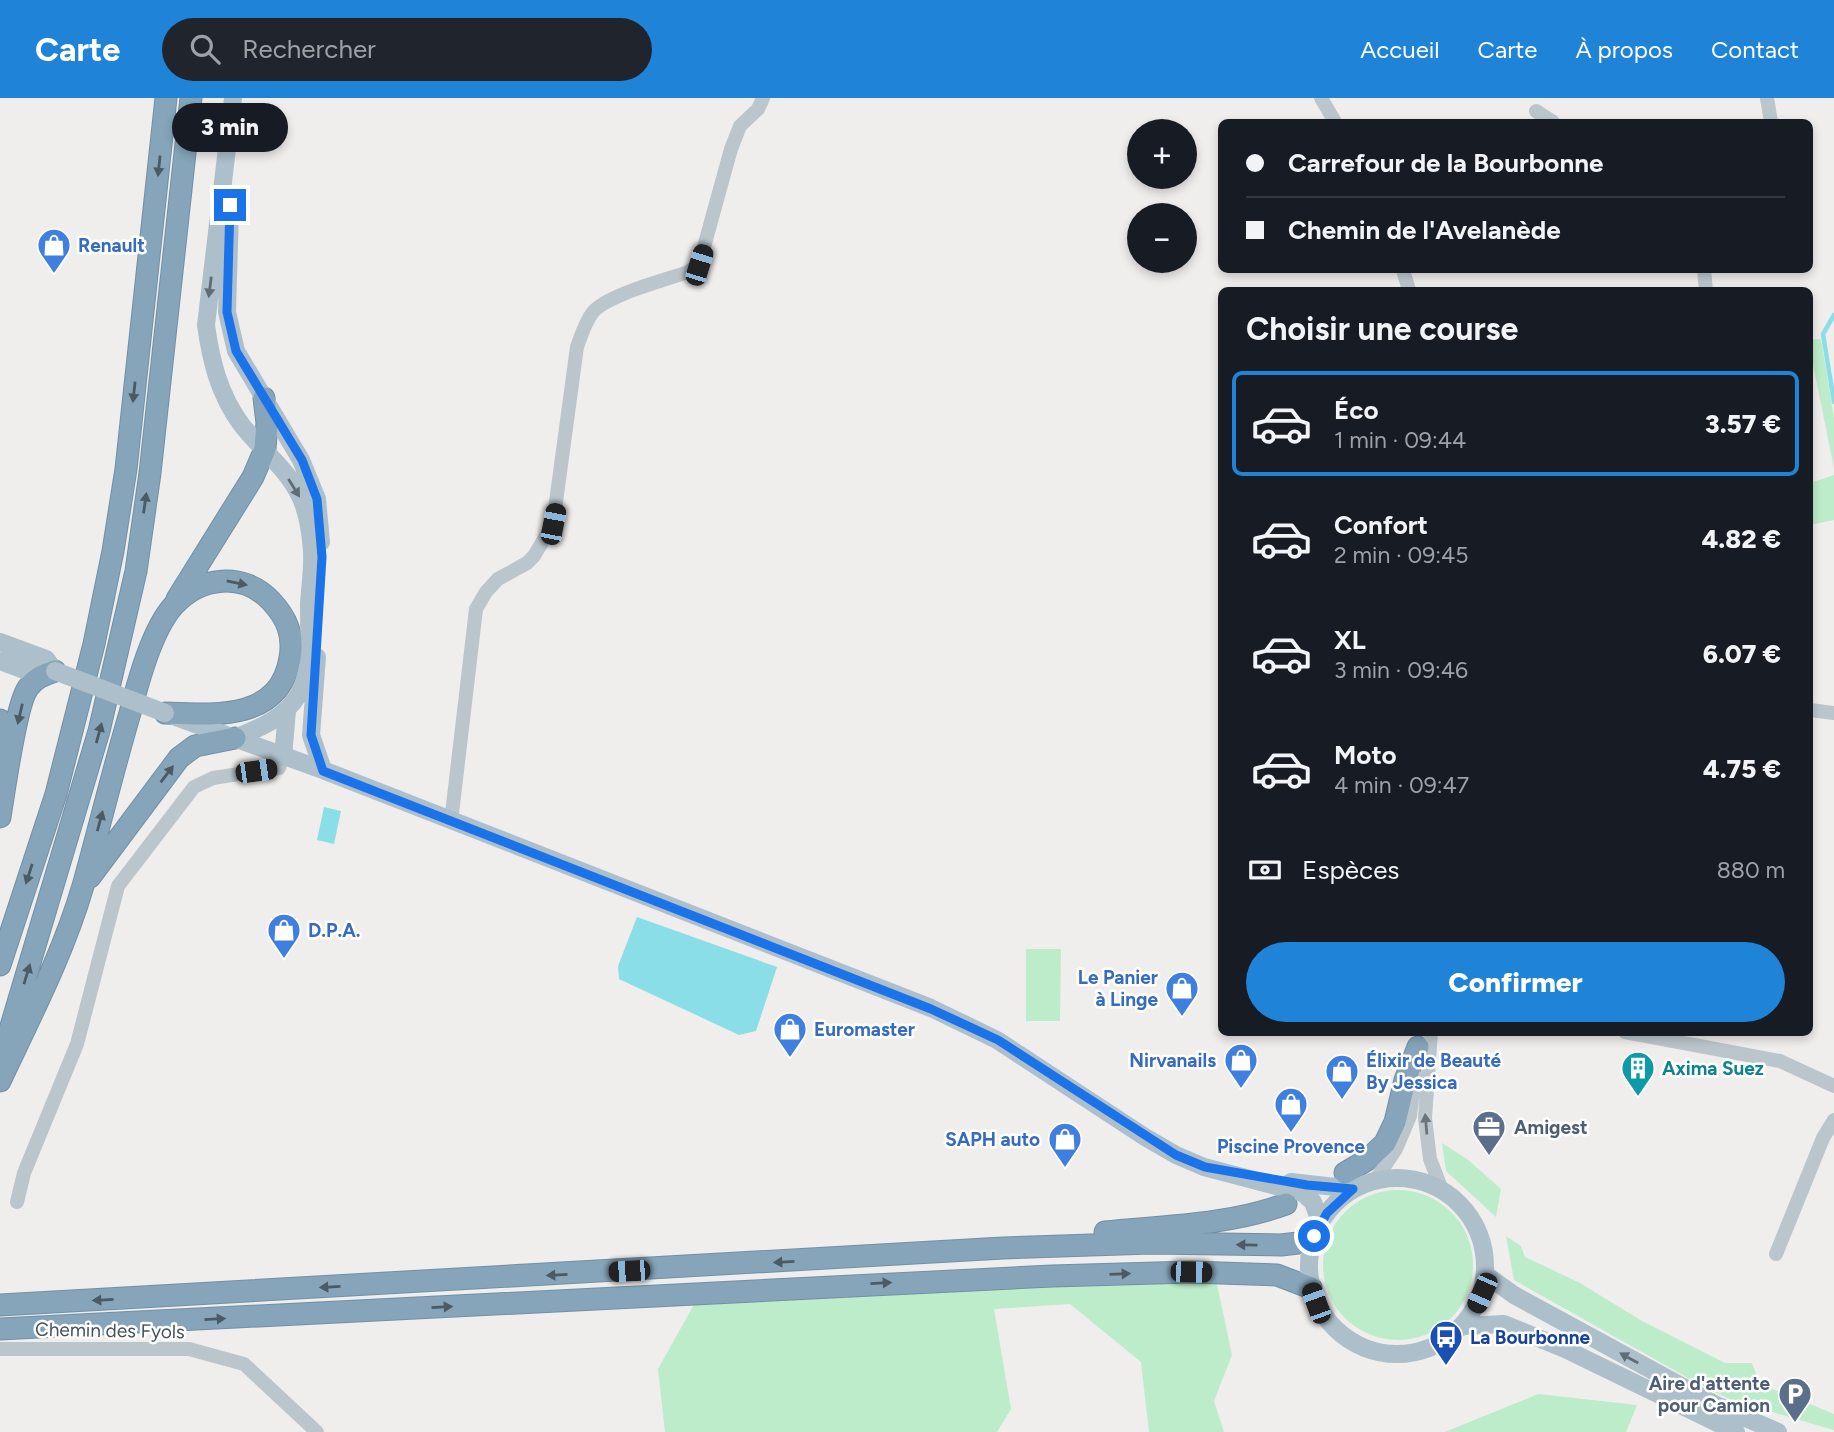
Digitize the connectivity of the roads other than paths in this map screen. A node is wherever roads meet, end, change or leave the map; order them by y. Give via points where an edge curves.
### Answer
1 (166, 98) edge
2 (191, 98) edge
3 (233, 98) edge
4 (763, 98) edge
5 (1321, 98) edge
6 (1767, 98) edge
7 (1536, 111) dead end
8 (1333, 119) edge
9 (1548, 119) edge
10 (1770, 119) edge
11 (264, 398) junction
12 (265, 449) junction
13 (172, 606) junction
14 (0, 642) edge
15 (0, 661) edge
16 (55, 671) junction
17 (1813, 710) edge
18 (287, 711) junction
19 (165, 713) junction
20 (1834, 713) edge
21 (0, 720) edge
22 (311, 735) junction
23 (235, 738) junction
24 (283, 757) junction
25 (323, 771) junction
26 (7, 773) junction
27 (0, 817) edge
28 (451, 822) junction
29 (82, 887) junction
30 (0, 965) edge
31 (1647, 1036) edge
32 (1422, 1037) edge
33 (0, 1063) edge
34 (0, 1081) edge
35 (1834, 1086) edge
36 (1834, 1119) edge
37 (1205, 1167) junction
38 (1350, 1181) junction
39 (1375, 1181) junction
40 (1442, 1190) junction
41 (17, 1202) dead end
42 (1286, 1204) dead end
43 (1317, 1229) junction
44 (1003, 1248) junction
45 (1776, 1254) dead end
46 (1486, 1275) junction
47 (1311, 1288) junction
48 (0, 1305) edge
49 (1463, 1326) junction
50 (0, 1329) edge
51 (0, 1349) edge
52 (317, 1432) edge
53 (1736, 1432) edge
54 (1778, 1432) edge

1 -> 30 highway via 113,551 55,794
33 -> 2 highway via 99,731 136,571
3 - 11 main road via 227,312 236,351
3 -> 12 main road via 206,325 215,375 226,400 242,426
4 - 28 street via 740,126 731,149 699,265 606,301 584,327 577,347 553,524 534,556 498,579 476,609
5 - 8 street
6 - 10 street
7 - 9 street
11 - 12 highway
11 - 22 main road via 302,460 317,499 322,557
12 - 13 highway via 253,477
12 -> 18 main road via 300,495 312,551 307,665 301,691
13 -> 19 highway via 195,588 216,580 248,585 280,610 293,643 283,681 264,701 244,711
29 -> 13 highway via 140,677
14 - 16 main road via 46,659
15 - 16 main road via 35,674
16 - 19 main road, bridge
16 -> 26 highway via 36,678 25,691
17 - 20 street
18 - 23 main road
18 - 24 main road
19 - 23 main road
21 - 26 highway
22 - 24 main road
22 - 25 main road
23 - 24 main road
29 -> 23 highway via 179,758 195,746
24 - 25 main road
24 - 41 street via 279,768 212,778 194,787 118,886 77,1044 24,1172
25 - 28 main road
26 - 27 highway
28 - 37 main road via 931,1009 998,1040 1145,1137
29 - 34 highway via 49,977
31 - 35 street via 1780,1060
32 - 38 highway via 1385,1143
32 - 39 street via 1410,1116
40 -> 32 street via 1430,1159
36 - 45 street
37 - 38 main road via 1307,1185
37 - 43 main road via 1303,1193 1313,1202
38 - 39 main road
38 - 43 main road
39 - 40 main road via 1416,1180
40 - 46 main road via 1464,1208 1479,1233
42 - 44 highway via 1237,1218 1051,1238
43 -> 44 highway via 1298,1243 1281,1245
43 - 47 main road via 1308,1262
44 -> 48 highway
46 - 49 main road via 1478,1302
54 -> 46 main road via 1716,1405 1514,1296
47 - 49 main road via 1334,1329 1375,1352 1412,1354 1447,1340
50 -> 47 highway via 904,1282 1191,1272 1277,1275
49 - 53 main road via 1504,1324
51 - 52 street, Chemin des Fyols via 189,1349 244,1364

